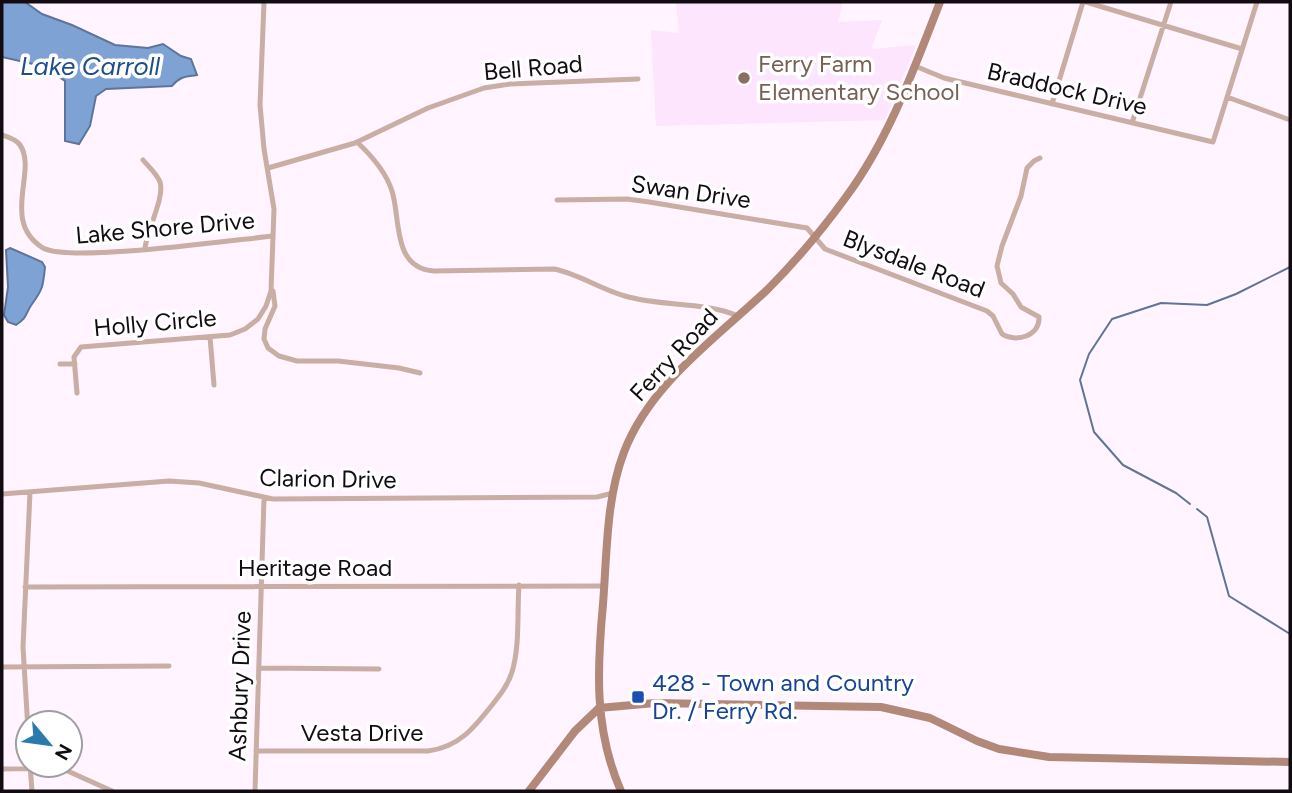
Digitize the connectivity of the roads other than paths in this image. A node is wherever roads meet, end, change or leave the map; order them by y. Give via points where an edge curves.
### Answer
1 (264, 2) edge
2 (940, 2) edge
3 (1084, 2) edge
4 (1171, 2) edge
5 (1257, 2) edge
6 (1163, 26) junction
7 (1242, 49) junction
8 (915, 66) junction
9 (638, 79) dead end
10 (1227, 97) junction
11 (1052, 104) junction
12 (1290, 120) edge
13 (1132, 123) junction
14 (2, 135) edge
15 (357, 142) junction
16 (1040, 158) dead end
17 (143, 160) dead end
18 (268, 168) junction
19 (556, 200) dead end
20 (273, 236) junction
21 (815, 237) junction
22 (145, 248) junction
23 (271, 285) junction
24 (738, 316) junction
25 (210, 337) junction
26 (75, 363) junction
27 (60, 364) dead end
28 (420, 373) dead end
29 (214, 385) dead end
30 (77, 393) dead end
31 (30, 492) junction
32 (613, 493) junction
33 (2, 494) edge
34 (264, 498) junction
35 (261, 585) junction
36 (519, 585) junction
37 (604, 586) junction
38 (25, 587) junction
39 (169, 666) dead end
40 (2, 667) edge
41 (24, 667) junction
42 (259, 668) junction
43 (379, 668) dead end
44 (599, 708) junction
45 (27, 709) edge
46 (256, 751) junction
47 (1290, 762) edge
48 (84, 777) edge
49 (112, 791) edge
50 (255, 791) edge
51 (528, 791) edge
52 (621, 791) edge

1 - 18 street, Lake Shore Drive via 260,105
2 - 8 main road, Ferry Road
3 - 6 street
3 - 11 street
4 - 6 street
5 - 7 street
6 - 7 street
6 - 13 street
7 - 10 street
8 - 11 street, Braddock Drive via 937,76
8 - 21 main road, Ferry Road via 867,166
9 - 15 street, Bell Road via 484,88
10 - 12 street
10 - 13 street, Braddock Drive via 1213,142
11 - 13 street, Braddock Drive
14 - 22 street, Lake Shore Drive via 23,151 19,213 35,243 64,254
15 - 18 street, Bell Road
15 - 24 street via 389,183 402,249 417,267 434,271 554,269 628,297 708,307
16 - 21 street, Blysdale Road via 1027,169 997,266 1001,283 1021,307 1039,317 1038,327 1024,337 1005,337 987,311 825,249
17 - 22 street via 161,188
18 - 20 street, Lake Shore Drive
19 - 21 street, Swan Drive via 649,202 800,226
20 - 22 street, Lake Shore Drive
20 - 23 street, Holly Circle
21 - 24 main road, Ferry Road
23 - 25 street, Holly Circle via 266,306 252,324
23 - 28 street via 275,306 264,339 279,356 297,362 338,361
24 - 32 main road, Ferry Road via 651,403 624,450
25 - 26 street, Holly Circle via 85,346 75,354
25 - 29 street
26 - 27 street, Holly Circle
26 - 30 street
31 - 33 street, Clarion Drive
31 - 34 street, Clarion Drive via 169,481
31 - 38 street
32 - 34 street, Clarion Drive via 597,497
32 - 37 main road, Ferry Road
34 - 35 street, Ashbury Drive
35 - 36 street, Heritage Road
35 - 38 street, Heritage Road
35 - 42 street, Ashbury Drive
36 - 37 street, Heritage Road
36 - 46 street, Vesta Drive via 512,672 473,729 460,740 428,751
37 - 44 main road, Ferry Road
38 - 41 street
39 - 41 street
40 - 41 street
41 - 45 street
42 - 43 street
42 - 46 street, Ashbury Drive
44 - 47 main road via 655,704 881,707 930,718 999,749 1049,757
44 - 51 main road
44 - 52 main road, Ferry Road
46 - 50 street, Ashbury Drive
48 - 49 street

